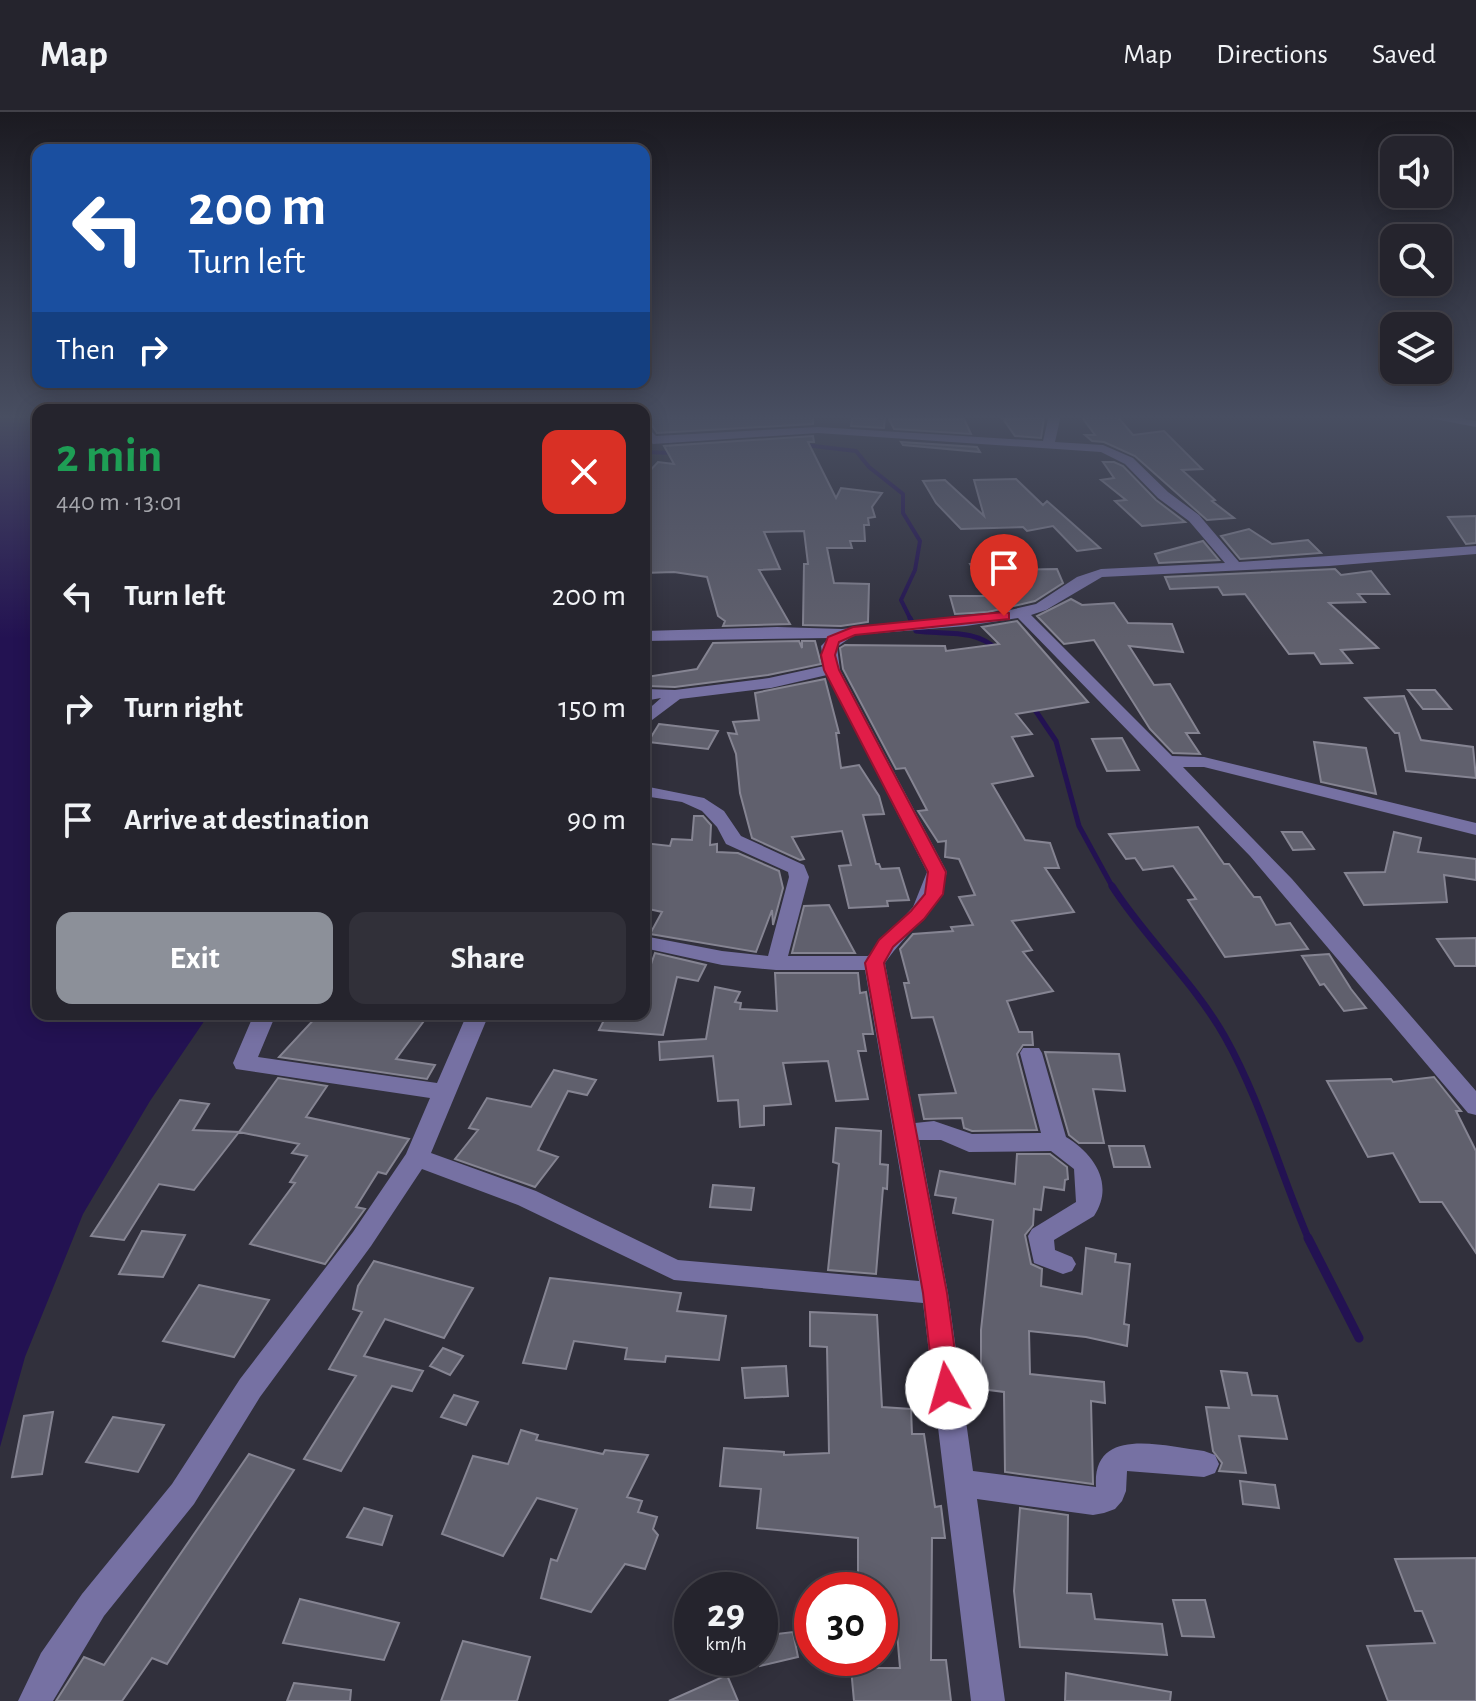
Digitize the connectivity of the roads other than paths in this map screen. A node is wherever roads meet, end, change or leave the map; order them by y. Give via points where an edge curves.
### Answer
1 (1157, 489) edge
2 (1476, 550) edge
3 (1235, 566) junction
4 (1021, 613) junction
5 (842, 634) junction
6 (650, 636) edge
7 (832, 670) junction
8 (658, 697) edge
9 (1168, 761) junction
10 (650, 792) edge
11 (1476, 829) edge
12 (650, 943) edge
13 (776, 963) junction
14 (874, 963) junction
15 (262, 1020) edge
16 (475, 1020) edge
17 (1031, 1053) dead end
18 (444, 1092) junction
19 (1476, 1107) edge
20 (907, 1132) junction
21 (1055, 1142) junction
22 (417, 1157) junction
23 (1063, 1264) dead end
24 (935, 1293) junction
25 (1204, 1464) dead end
26 (960, 1483) junction
27 (35, 1701) edge
28 (988, 1701) edge

1 - 3 street via 1194,518
2 - 3 street
3 - 4 street via 1086,576 1053,601
4 - 5 street
4 - 9 street via 1080,679
5 - 6 street
5 - 7 street via 829,646
7 - 8 street
7 - 14 street via 937,872 934,894
9 - 11 street via 1204,762
9 - 19 street via 1275,872
10 - 13 street via 702,803 724,818 733,840 797,869
12 - 13 street
13 - 14 street
14 - 20 street
15 - 18 street via 244,1063
16 - 18 street
17 - 21 street
18 - 22 street
20 - 21 street via 934,1130 969,1143
20 - 24 street
21 - 23 street via 1086,1166 1090,1194 1085,1209 1041,1236 1043,1256
22 - 24 street via 527,1198 674,1270
22 - 27 street via 250,1388 183,1494 93,1605
24 - 26 street
25 - 26 street via 1122,1457 1109,1470 1111,1491 1093,1501
26 - 28 street

